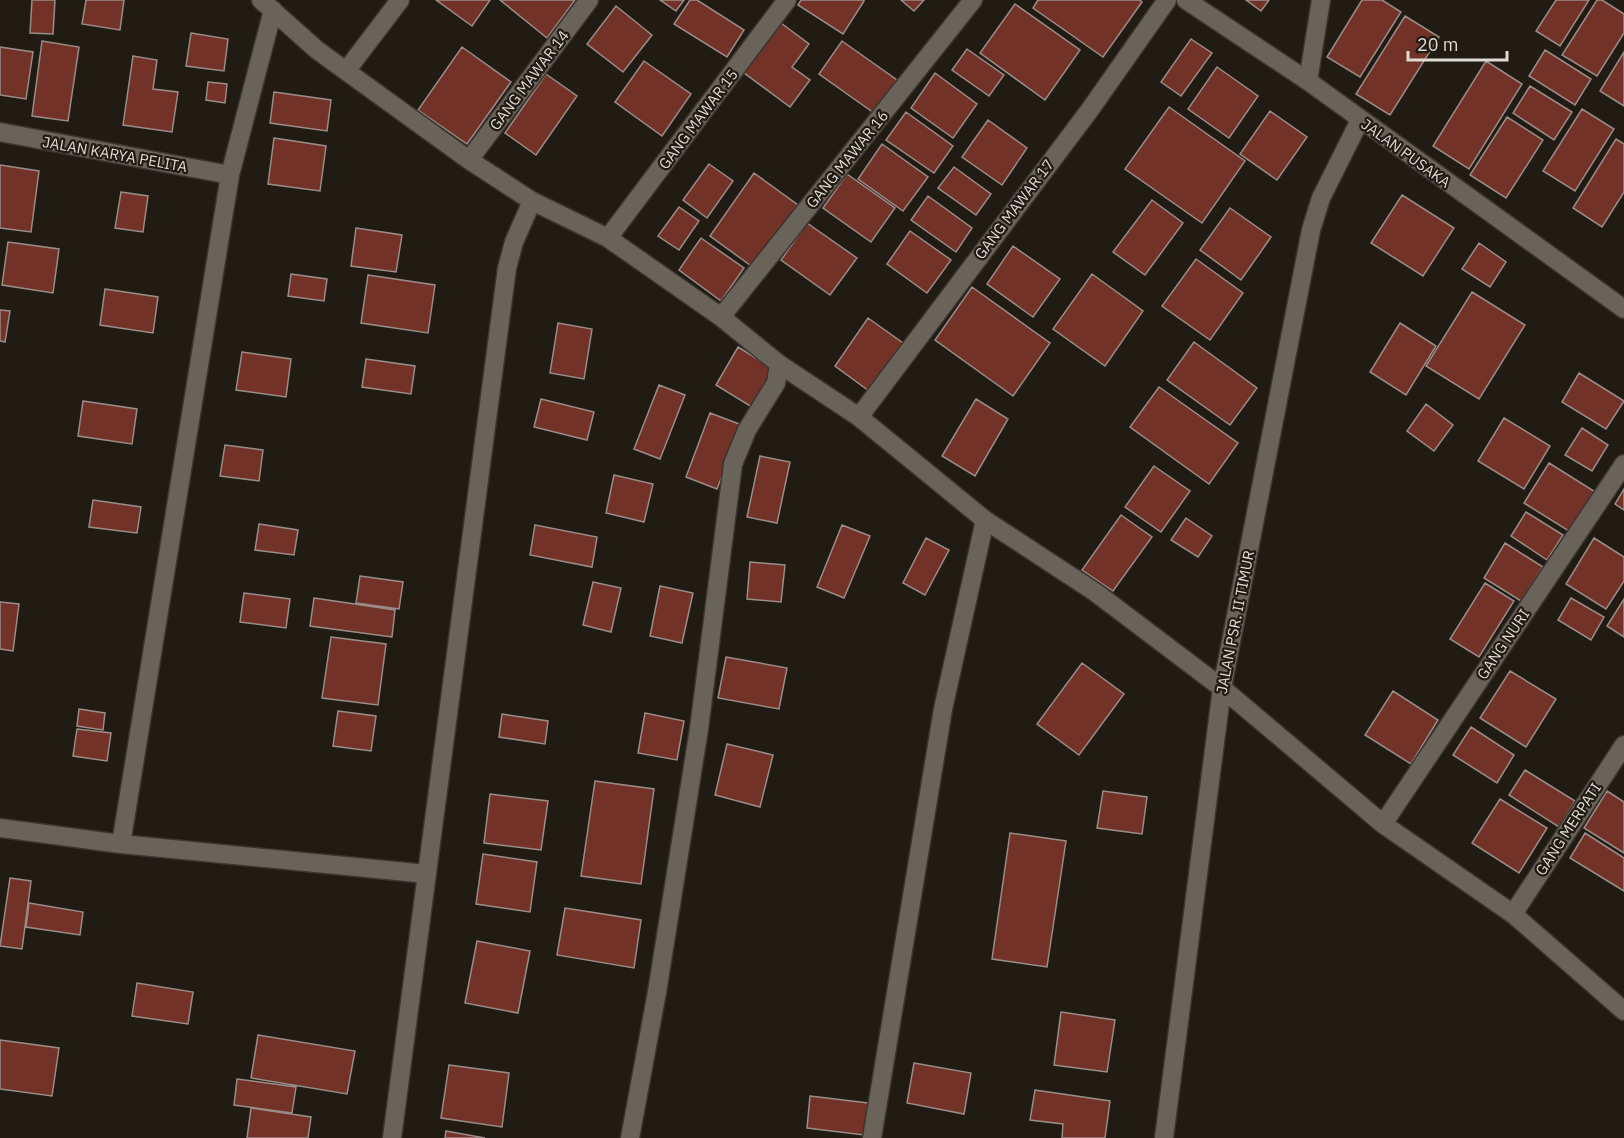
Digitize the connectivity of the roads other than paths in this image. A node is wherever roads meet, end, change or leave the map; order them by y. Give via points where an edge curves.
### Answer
1 (400, 0) edge
2 (589, 0) edge
3 (787, 0) edge
4 (974, 0) edge
5 (1167, 0) edge
6 (1186, 0) edge
7 (1321, 0) edge
8 (267, 5) edge
9 (346, 71) junction
10 (1308, 81) junction
11 (1360, 120) junction
12 (0, 132) edge
13 (469, 160) junction
14 (230, 175) junction
15 (532, 201) junction
16 (608, 238) junction
17 (1624, 309) edge
18 (721, 317) junction
19 (779, 364) junction
20 (859, 417) junction
21 (1624, 464) edge
22 (985, 520) junction
23 (1222, 688) junction
24 (1624, 745) edge
25 (1383, 824) junction
26 (0, 828) edge
27 (121, 844) junction
28 (427, 874) junction
29 (1513, 914) junction
30 (1624, 1011) edge
31 (392, 1138) edge
32 (630, 1138) edge
33 (872, 1138) edge
34 (1164, 1138) edge

1 - 9 street
2 - 13 street, GANG MAWAR 14
3 - 16 street, GANG MAWAR 15
4 - 18 street, GANG MAWAR 16
5 - 20 street, GANG MAWAR 17 via 1089,111
6 - 10 street, JALAN PUSAKA
7 - 10 street
8 - 9 street
8 - 14 street
9 - 13 street
10 - 11 street, JALAN PUSAKA
11 - 17 street, JALAN PUSAKA
11 - 23 street, JALAN PSR. II TIMUR via 1321,198 1311,230
12 - 14 street, JALAN KARYA PELITA
13 - 15 street
14 - 27 street
15 - 16 street
15 - 28 street via 507,268
16 - 18 street
18 - 19 street
19 - 20 street
19 - 32 street via 776,383 747,430 733,464 699,729
20 - 22 street
21 - 25 street, GANG NURI
22 - 23 street via 1095,592
22 - 33 street via 943,709
23 - 25 street
23 - 34 street, JALAN PSR. II TIMUR
24 - 29 street, GANG MERPATI
25 - 29 street
26 - 27 street
27 - 28 street
28 - 31 street
29 - 30 street

